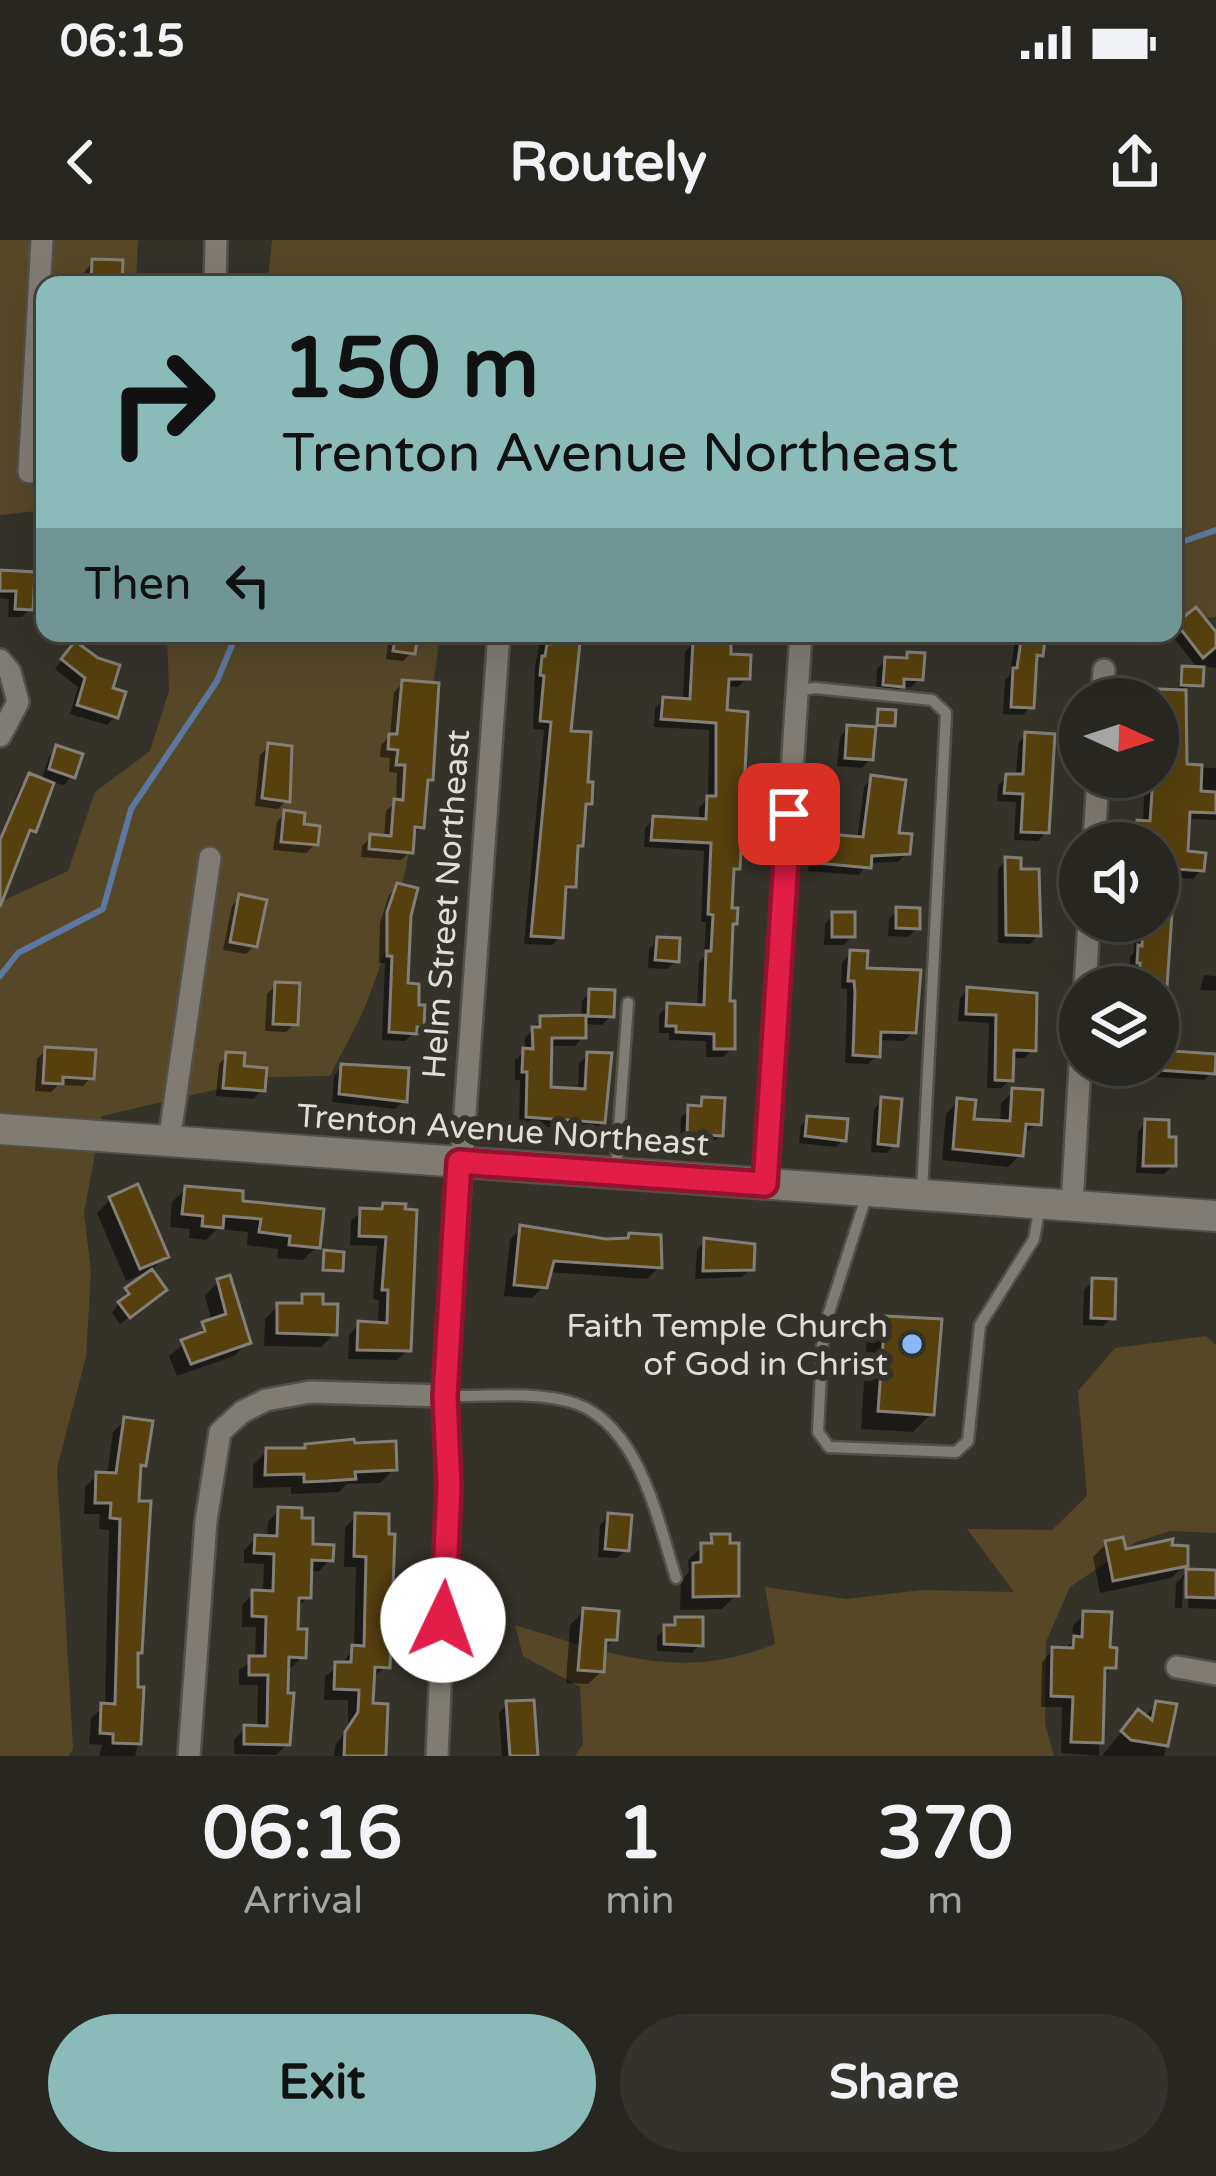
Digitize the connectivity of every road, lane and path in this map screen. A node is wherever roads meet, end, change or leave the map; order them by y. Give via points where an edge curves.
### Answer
1 (42, 240) edge
2 (216, 240) edge
3 (40, 276) edge
4 (215, 276) edge
5 (36, 339) edge
6 (28, 472) dead end
7 (498, 642) edge
8 (800, 642) edge
9 (5, 666) edge
10 (1104, 670) dead end
11 (1103, 678) edge
12 (797, 691) junction
13 (0, 736) edge
14 (210, 858) dead end
15 (628, 1003) dead end
16 (1079, 1086) edge
17 (0, 1129) edge
18 (170, 1142) junction
19 (459, 1162) junction
20 (616, 1173) junction
21 (765, 1184) junction
22 (868, 1191) junction
23 (922, 1195) junction
24 (1040, 1203) junction
25 (1072, 1205) junction
26 (1216, 1216) edge
27 (445, 1396) junction
28 (676, 1578) dead end
29 (1177, 1667) dead end
30 (1216, 1674) edge
31 (189, 1756) edge
32 (437, 1756) edge

1 - 3 street
2 - 4 street
5 - 6 street
7 - 19 street, Helm Street Northeast
8 - 12 street
9 - 13 street via 18,702
10 - 11 street
12 - 21 street
12 - 23 lane via 932,700 946,713
14 - 18 street
15 - 20 lane
16 - 25 street
17 - 18 main road, Trenton Avenue Northeast
18 - 19 main road, Trenton Avenue Northeast
19 - 20 main road, Trenton Avenue Northeast
19 - 27 street, Helm Street Northeast
20 - 21 main road, Trenton Avenue Northeast
21 - 22 main road, Trenton Avenue Northeast
22 - 23 main road, Trenton Avenue Northeast
22 - 24 lane via 823,1331 818,1432 829,1447 956,1453 968,1441 980,1325 1034,1239
23 - 24 main road, Trenton Avenue Northeast
24 - 25 main road, Trenton Avenue Northeast
25 - 26 main road, Trenton Avenue Northeast
27 - 28 lane via 545,1397 595,1412 628,1449
27 - 31 street via 310,1392 266,1400 220,1432
27 - 32 street, Helm Street Northeast
29 - 30 street

